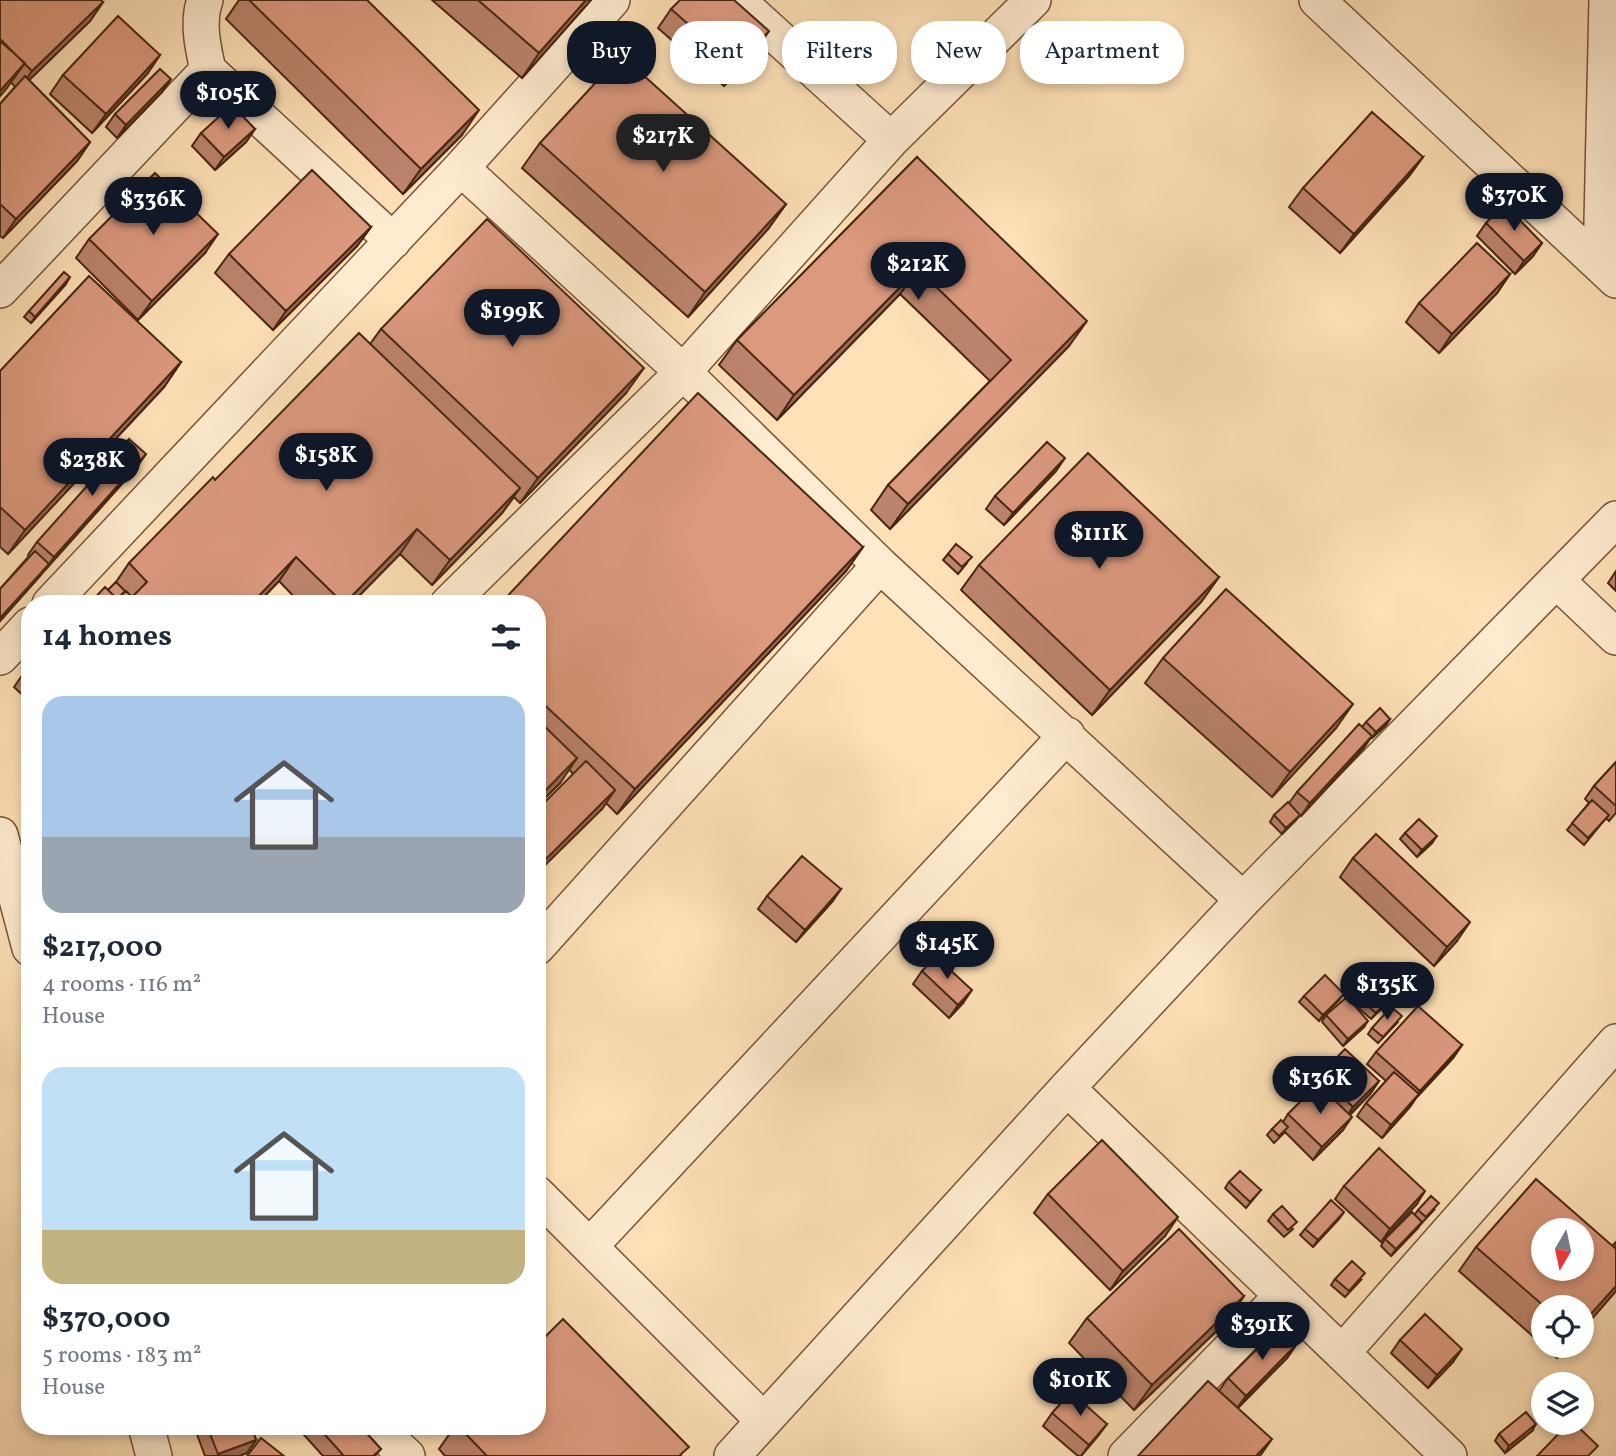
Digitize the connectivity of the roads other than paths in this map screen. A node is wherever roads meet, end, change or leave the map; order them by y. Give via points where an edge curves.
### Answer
1 (205, 0) edge
2 (612, 0) edge
3 (737, 0) edge
4 (1032, 0) edge
5 (1317, 0) edge
6 (1607, 0) edge
7 (208, 70) junction
8 (891, 140) junction
9 (461, 168) junction
10 (393, 241) junction
11 (1609, 273) edge
12 (0, 290) edge
13 (683, 372) junction
14 (1616, 519) edge
15 (880, 565) junction
16 (1556, 580) junction
17 (59, 595) edge
18 (457, 595) edge
19 (21, 635) edge
20 (1616, 637) edge
21 (0, 657) edge
22 (1067, 735) junction
23 (13, 853) edge
24 (21, 898) edge
25 (1243, 900) junction
26 (546, 937) edge
27 (1616, 1042) edge
28 (1067, 1088) junction
29 (546, 1203) edge
30 (590, 1247) junction
31 (1282, 1296) junction
32 (1342, 1353) junction
33 (764, 1421) junction
34 (148, 1435) edge
35 (384, 1435) edge
36 (154, 1456) edge
37 (407, 1456) edge
38 (732, 1456) edge
39 (1126, 1456) edge
40 (1449, 1456) edge

1 - 7 street via 201,37
2 - 9 street
3 - 8 street
4 - 8 street
5 - 11 street
6 - 11 street
7 - 10 street
7 - 12 street
8 - 13 street
9 - 10 street
9 - 13 street
10 - 17 street
13 - 15 street
13 - 18 street
14 - 16 street
15 - 22 street
15 - 26 street
16 - 20 street
16 - 25 street
19 - 21 street
22 - 25 street
22 - 30 street
23 - 24 street
25 - 28 street
27 - 32 street
28 - 31 street
28 - 33 street
29 - 30 street
30 - 33 street
31 - 32 street
31 - 39 street
32 - 40 street
33 - 38 street
34 - 36 street
35 - 37 street

